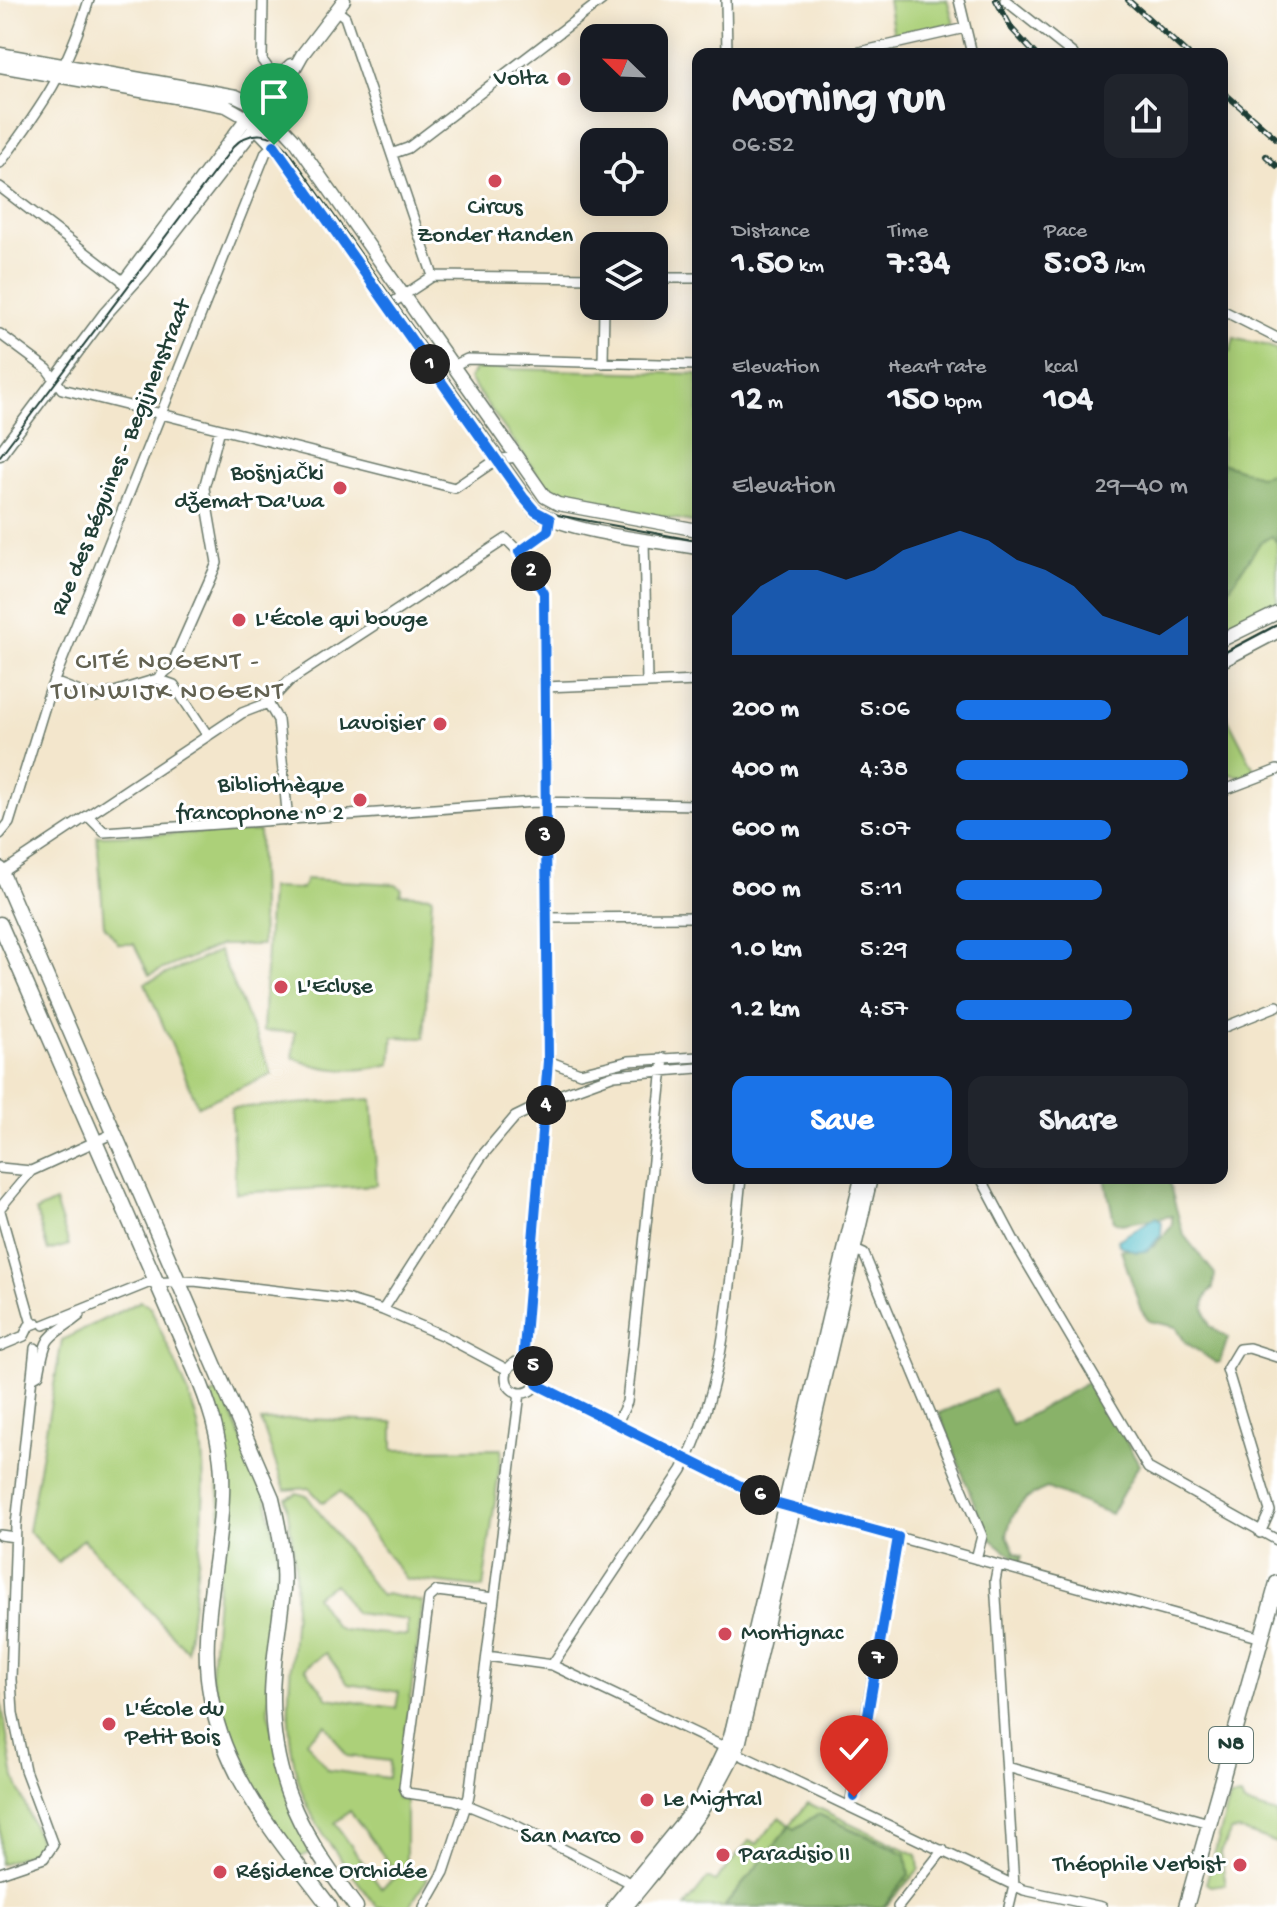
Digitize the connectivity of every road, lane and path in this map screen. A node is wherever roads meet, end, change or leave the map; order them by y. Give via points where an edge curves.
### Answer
1 (89, 0) edge
2 (263, 0) edge
3 (602, 0) edge
4 (726, 0) edge
5 (959, 0) edge
6 (1005, 0) edge
7 (340, 5) edge
8 (965, 28) junction
9 (727, 48) edge
10 (877, 48) edge
11 (970, 48) edge
12 (1065, 48) edge
13 (0, 54) edge
14 (302, 55) junction
15 (0, 66) edge
16 (63, 72) junction
17 (276, 79) junction
18 (263, 108) junction
19 (251, 122) junction
20 (274, 145) junction
21 (394, 153) junction
22 (0, 163) edge
23 (0, 187) edge
24 (433, 276) junction
25 (580, 278) edge
26 (668, 278) edge
27 (692, 278) edge
28 (128, 284) junction
29 (404, 295) junction
30 (389, 305) junction
31 (1228, 313) edge
32 (604, 320) edge
33 (0, 334) edge
34 (1277, 338) edge
35 (603, 363) junction
36 (692, 365) edge
37 (453, 366) junction
38 (54, 378) junction
39 (162, 414) junction
40 (220, 429) junction
41 (0, 441) edge
42 (0, 454) edge
43 (516, 457) junction
44 (496, 460) junction
45 (545, 497) junction
46 (547, 518) junction
47 (692, 529) edge
48 (644, 539) junction
49 (692, 547) edge
50 (519, 552) junction
51 (1277, 613) edge
52 (1277, 632) edge
53 (1228, 637) edge
54 (1228, 658) edge
55 (171, 667) junction
56 (157, 679) junction
57 (692, 681) edge
58 (54, 682) junction
59 (647, 682) junction
60 (174, 685) junction
61 (544, 687) junction
62 (268, 703) junction
63 (208, 736) junction
64 (1277, 770) edge
65 (1228, 789) edge
66 (545, 802) junction
67 (692, 805) edge
68 (88, 816) junction
69 (288, 821) junction
70 (0, 834) edge
71 (1, 872) edge
72 (692, 917) edge
73 (546, 918) junction
74 (0, 925) edge
75 (1277, 1006) edge
76 (1228, 1026) edge
77 (692, 1058) edge
78 (548, 1061) junction
79 (664, 1064) junction
80 (692, 1067) edge
81 (547, 1101) junction
82 (114, 1133) junction
83 (96, 1141) junction
84 (0, 1168) edge
85 (31, 1171) junction
86 (740, 1184) edge
87 (860, 1184) edge
88 (869, 1184) edge
89 (984, 1184) edge
90 (0, 1210) edge
91 (850, 1248) junction
92 (179, 1281) junction
93 (157, 1282) junction
94 (383, 1310) junction
95 (82, 1313) junction
96 (32, 1324) junction
97 (44, 1325) junction
98 (50, 1335) junction
99 (24, 1336) junction
100 (0, 1346) edge
101 (38, 1348) junction
102 (1277, 1357) edge
103 (523, 1361) junction
104 (508, 1370) junction
105 (537, 1384) junction
106 (520, 1393) junction
107 (617, 1423) junction
108 (688, 1459) junction
109 (790, 1507) junction
110 (1260, 1533) junction
111 (0, 1535) edge
112 (15, 1537) junction
113 (898, 1537) junction
114 (1277, 1540) edge
115 (976, 1559) junction
116 (998, 1565) junction
117 (1277, 1583) edge
118 (494, 1598) junction
119 (1262, 1638) junction
120 (487, 1656) junction
121 (552, 1665) junction
122 (0, 1669) edge
123 (11, 1669) junction
124 (730, 1750) junction
125 (1007, 1767) junction
126 (467, 1805) junction
127 (850, 1806) junction
128 (1209, 1823) junction
129 (943, 1850) junction
130 (0, 1873) edge
131 (636, 1886) junction
132 (1014, 1886) junction
133 (330, 1907) edge
134 (356, 1907) edge
135 (424, 1907) edge
136 (613, 1907) edge
137 (626, 1907) edge
138 (898, 1907) edge
139 (1009, 1907) edge
140 (1102, 1907) edge
141 (1186, 1907) edge

1 - 16 street
2 - 17 street via 262,60
3 - 21 street via 408,148
4 - 9 street
5 - 8 street
6 - 12 street
7 - 14 street
7 - 21 street
8 - 10 street
8 - 11 street
13 - 16 street
14 - 17 street
14 - 18 street
15 - 16 street
16 - 18 street via 236,96
16 - 19 street via 226,106
16 - 22 street
17 - 18 street
18 - 19 street
18 - 29 street via 294,139
19 - 20 street
19 - 28 street
20 - 30 street
20 - 39 street, Rue des Béguines - Begijnenstraat via 266,152
21 - 24 street
23 - 28 street
24 - 25 street
24 - 29 street
26 - 27 street
28 - 38 street
29 - 30 street
29 - 37 street
30 - 44 street
31 - 34 street
32 - 35 street
33 - 38 street
35 - 36 street
35 - 37 street via 467,359
37 - 43 street
38 - 39 street via 62,389
38 - 41 street
38 - 42 street
39 - 40 street
39 - 58 street, Rue des Béguines - Begijnenstraat
40 - 44 street via 455,488
40 - 55 street via 204,488 217,563
43 - 44 street
43 - 45 street
44 - 46 street via 523,497
45 - 46 street
45 - 47 street via 558,504
46 - 48 street
46 - 50 street via 548,531
48 - 49 street
48 - 59 street
50 - 61 street via 542,586
50 - 62 street via 506,539 289,681
51 - 53 street
52 - 54 street
55 - 56 street
55 - 60 street
56 - 58 street via 95,698
56 - 60 street
57 - 59 street
58 - 70 street, Rue des Béguines - Begijnenstraat via 9,823
59 - 61 street
60 - 63 street
61 - 66 street
62 - 63 street
62 - 69 street via 278,720
63 - 68 street
64 - 65 street
66 - 67 street
66 - 69 street
66 - 73 street
68 - 69 street via 104,832
68 - 71 street
71 - 82 main road
72 - 73 street
73 - 78 street
74 - 83 main road
75 - 76 street
77 - 79 street
78 - 79 street via 580,1073 629,1061
78 - 81 street
79 - 80 street
79 - 81 street via 614,1075
79 - 107 street via 627,1402
81 - 94 street via 515,1117 493,1140
81 - 103 street
82 - 83 street
82 - 92 main road
83 - 85 street
83 - 93 main road
84 - 85 street
85 - 90 street
86 - 108 street via 717,1379
87 - 91 street
88 - 91 street
89 - 110 street via 1148,1468
90 - 96 street
91 - 109 street
91 - 115 street via 864,1254 982,1536
92 - 93 street
92 - 94 street via 346,1299
92 - 134 main road via 268,1487 280,1531 283,1587 272,1695 273,1732 286,1794 315,1853
93 - 95 street
93 - 133 main road via 207,1399 219,1448 221,1500 207,1657 218,1730 250,1798
94 - 104 street
95 - 97 street
95 - 98 street
96 - 97 street
96 - 99 street
97 - 98 street
98 - 101 street
99 - 100 street
99 - 101 street via 27,1344
101 - 112 street via 39,1374 34,1377
102 - 110 street via 1239,1349 1227,1369 1270,1511
103 - 104 street
103 - 105 street via 537,1372
104 - 106 street via 510,1388
105 - 106 street
105 - 107 street
106 - 118 street
107 - 108 street
108 - 109 street
108 - 121 street
109 - 113 street
109 - 124 street
110 - 114 street
111 - 112 street
112 - 123 street
113 - 115 street
113 - 127 street
115 - 116 street
116 - 119 street
116 - 125 street
117 - 119 main road, N8
118 - 120 street
118 - 126 street via 437,1591 429,1598 404,1787 407,1793
119 - 128 main road, N8
120 - 121 street
120 - 126 street
121 - 124 street
122 - 123 street
123 - 130 street via 13,1713 25,1770 53,1845 44,1858
124 - 127 street
124 - 131 street via 698,1818
125 - 128 street
125 - 132 street
126 - 131 street
126 - 135 street via 444,1872
127 - 129 street
128 - 141 main road, N8
129 - 132 street
129 - 138 street
131 - 136 street
131 - 137 street
132 - 139 street
132 - 140 street

